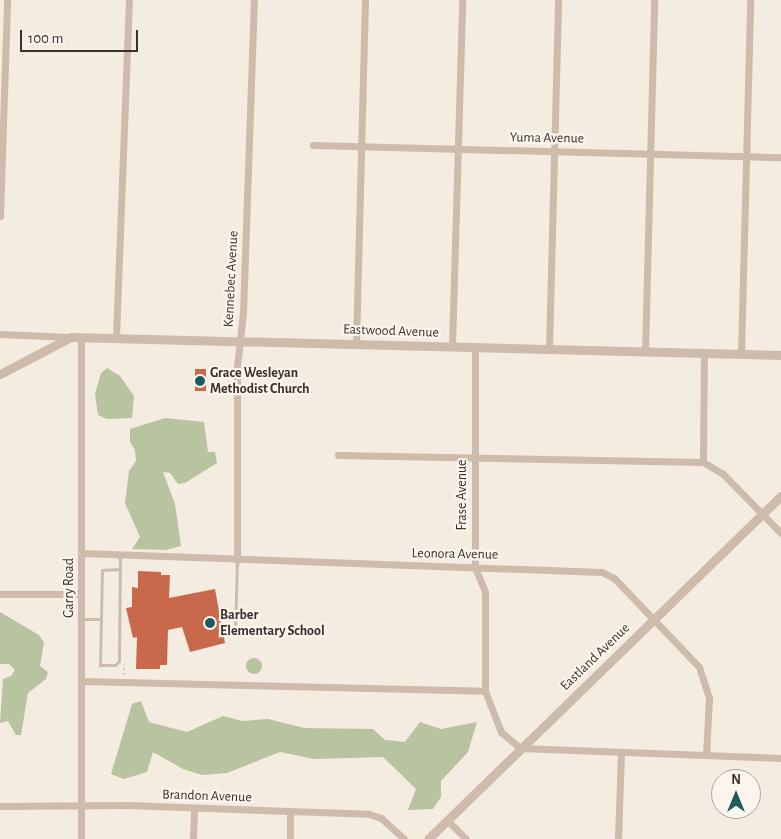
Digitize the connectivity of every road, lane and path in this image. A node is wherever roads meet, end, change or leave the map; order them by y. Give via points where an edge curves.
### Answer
1 (7, 0) edge
2 (129, 0) edge
3 (254, 0) edge
4 (365, 0) edge
5 (462, 0) edge
6 (558, 0) edge
7 (654, 0) edge
8 (750, 0) edge
9 (313, 145) dead end
10 (361, 146) junction
11 (458, 149) junction
12 (554, 151) junction
13 (650, 153) junction
14 (747, 157) junction
15 (781, 157) edge
16 (0, 216) edge
17 (0, 334) edge
18 (71, 337) junction
19 (81, 337) junction
20 (116, 338) junction
21 (240, 341) junction
22 (356, 344) junction
23 (452, 346) junction
24 (475, 347) junction
25 (549, 348) junction
26 (644, 352) junction
27 (704, 353) junction
28 (741, 354) junction
29 (781, 355) edge
30 (0, 374) edge
31 (338, 455) dead end
32 (475, 459) junction
33 (703, 462) junction
34 (781, 496) edge
35 (764, 514) junction
36 (781, 533) edge
37 (81, 553) junction
38 (120, 554) junction
39 (237, 560) junction
40 (475, 567) junction
41 (120, 570) junction
42 (0, 594) edge
43 (80, 594) junction
44 (81, 619) junction
45 (100, 619) junction
46 (653, 620) junction
47 (235, 632) dead end
48 (124, 670) dead end
49 (124, 675) dead end
50 (82, 682) junction
51 (485, 692) junction
52 (520, 748) junction
53 (621, 753) junction
54 (706, 755) junction
55 (781, 758) edge
56 (0, 806) edge
57 (81, 806) junction
58 (194, 808) junction
59 (290, 812) junction
60 (448, 821) junction
61 (81, 839) edge
62 (193, 839) edge
63 (290, 839) edge
64 (404, 839) edge
65 (428, 839) edge
66 (466, 839) edge
67 (618, 839) edge

1 - 16 street
2 - 20 street
3 - 21 street, Kennebec Avenue
4 - 10 street
5 - 11 street
6 - 12 street
7 - 13 street
8 - 14 street
9 - 10 street, Yuma Avenue
10 - 11 street, Yuma Avenue
10 - 22 street
11 - 12 street, Yuma Avenue
11 - 23 street
12 - 13 street, Yuma Avenue
12 - 25 street
13 - 14 street, Yuma Avenue
13 - 26 street
14 - 15 street, Yuma Avenue
14 - 28 street
17 - 18 street, Eastwood Avenue
18 - 19 street, Eastwood Avenue
18 - 30 street
19 - 20 street, Eastwood Avenue
19 - 37 street, Garry Road
20 - 21 street, Eastwood Avenue
21 - 22 street, Eastwood Avenue
21 - 39 street, Kennebec Avenue
22 - 23 street, Eastwood Avenue
23 - 24 street, Eastwood Avenue
24 - 25 street, Eastwood Avenue
24 - 32 street, Frase Avenue
25 - 26 street, Eastwood Avenue
26 - 27 street, Eastwood Avenue
27 - 28 street, Eastwood Avenue
27 - 33 street
28 - 29 street, Eastwood Avenue
31 - 32 street
32 - 33 street
32 - 40 street, Frase Avenue
33 - 35 street via 714,466
34 - 35 street, Eastland Avenue
35 - 36 street
35 - 46 street, Eastland Avenue
37 - 38 street, Leonora Avenue
37 - 43 street, Garry Road
38 - 39 street, Leonora Avenue
38 - 41 lane
39 - 40 street, Leonora Avenue
39 - 47 lane
40 - 46 street, Leonora Avenue via 602,572 614,578
40 - 51 street, Frase Avenue via 485,592
41 - 45 lane via 102,570
41 - 45 lane via 119,660 115,665 100,665
42 - 43 street
43 - 44 street, Garry Road
44 - 45 lane
44 - 50 street, Garry Road
46 - 52 street, Eastland Avenue
46 - 54 street, Leonora Avenue via 702,674 708,698
48 - 49 path
50 - 51 street
50 - 57 street, Garry Road
51 - 52 street, Frase Avenue via 500,732
52 - 53 street
52 - 60 street, Eastland Avenue
53 - 54 street
53 - 67 street
54 - 55 street
56 - 57 street, Brandon Avenue
57 - 58 street, Brandon Avenue
57 - 61 street, Garry Road
58 - 59 street, Brandon Avenue
58 - 62 street
59 - 63 street
59 - 64 street, Brandon Avenue via 375,815
60 - 65 street, Eastland Avenue
60 - 66 street

